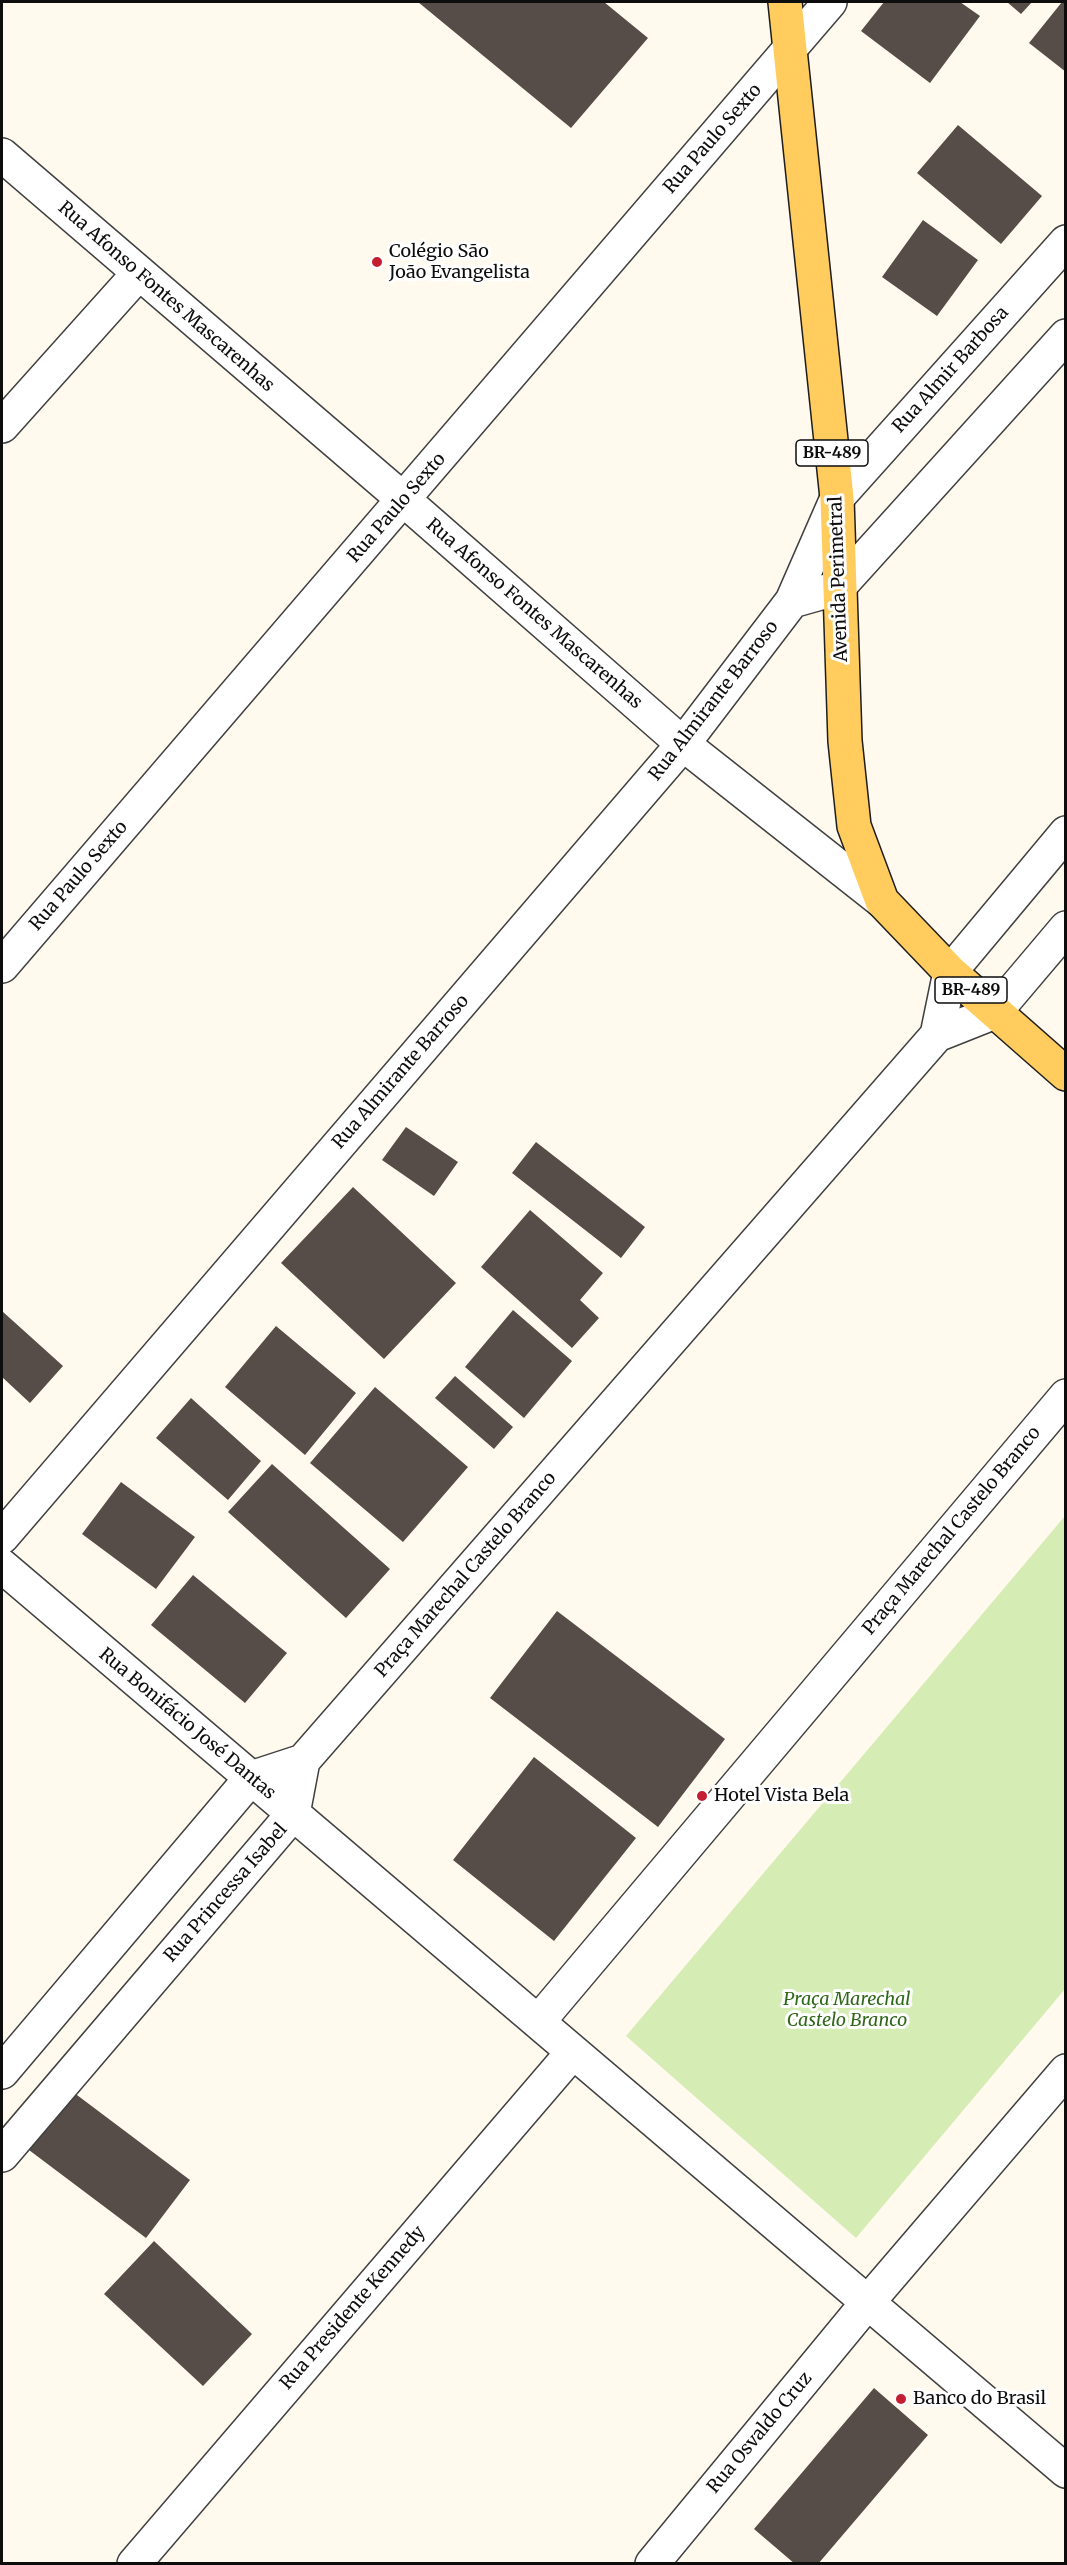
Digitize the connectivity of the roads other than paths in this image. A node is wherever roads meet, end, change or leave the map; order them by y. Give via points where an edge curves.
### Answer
1 (785, 2) edge
2 (830, 2) edge
3 (791, 49) junction
4 (2, 155) edge
5 (1065, 242) edge
6 (139, 273) junction
7 (1065, 336) edge
8 (2, 426) edge
9 (837, 498) junction
10 (404, 500) junction
11 (838, 588) junction
12 (792, 601) junction
13 (683, 744) junction
14 (1065, 833) edge
15 (882, 901) junction
16 (1065, 928) edge
17 (2, 966) edge
18 (950, 972) junction
19 (995, 1012) junction
20 (937, 1035) junction
21 (1065, 1074) edge
22 (1065, 1396) edge
23 (2, 1537) edge
24 (2, 1566) edge
25 (303, 1761) junction
26 (251, 1778) junction
27 (293, 1814) junction
28 (538, 2022) junction
29 (573, 2052) junction
30 (1065, 2071) edge
31 (2, 2072) edge
32 (2, 2155) edge
33 (868, 2302) junction
34 (1065, 2471) edge
35 (134, 2564) edge
36 (652, 2564) edge

1 - 3 main road, Avenida Perimetral / BR-489
2 - 3 street, Rua Paulo Sexto
3 - 9 main road, Avenida Perimetral / BR-489
3 - 10 street, Rua Paulo Sexto
4 - 6 street, Rua Afonso Fontes Mascarenhas
5 - 9 street, Rua Almir Barbosa
6 - 8 street
6 - 10 street, Rua Afonso Fontes Mascarenhas
7 - 11 street
9 - 11 main road, Avenida Perimetral / BR-489
9 - 12 street, Rua Almirante Barroso
10 - 13 street, Rua Afonso Fontes Mascarenhas
10 - 17 street, Rua Paulo Sexto
11 - 12 street
11 - 15 main road, Avenida Perimetral / BR-489 via 845,741 854,826
12 - 13 street, Rua Almirante Barroso
13 - 15 street, Rua Afonso Fontes Mascarenhas
13 - 23 street, Rua Almirante Barroso
14 - 18 street
15 - 18 main road, BR-489
16 - 19 street
18 - 19 main road, BR-489
18 - 20 street
19 - 20 street
19 - 21 main road, BR-489
20 - 25 street, Praça Marechal Castelo Branco
22 - 28 street, Praça Marechal Castelo Branco
24 - 26 street, Rua Bonifácio José Dantas
25 - 26 street
25 - 27 street, Rua Princessa Isabel
26 - 27 street, Rua Bonifácio José Dantas
26 - 31 street
27 - 28 street, Rua Bonifácio José Dantas
27 - 32 street, Rua Princessa Isabel
28 - 29 street
29 - 33 street
29 - 35 street, Rua Presidente Kennedy
30 - 33 street
33 - 34 street
33 - 36 street, Rua Osvaldo Cruz

